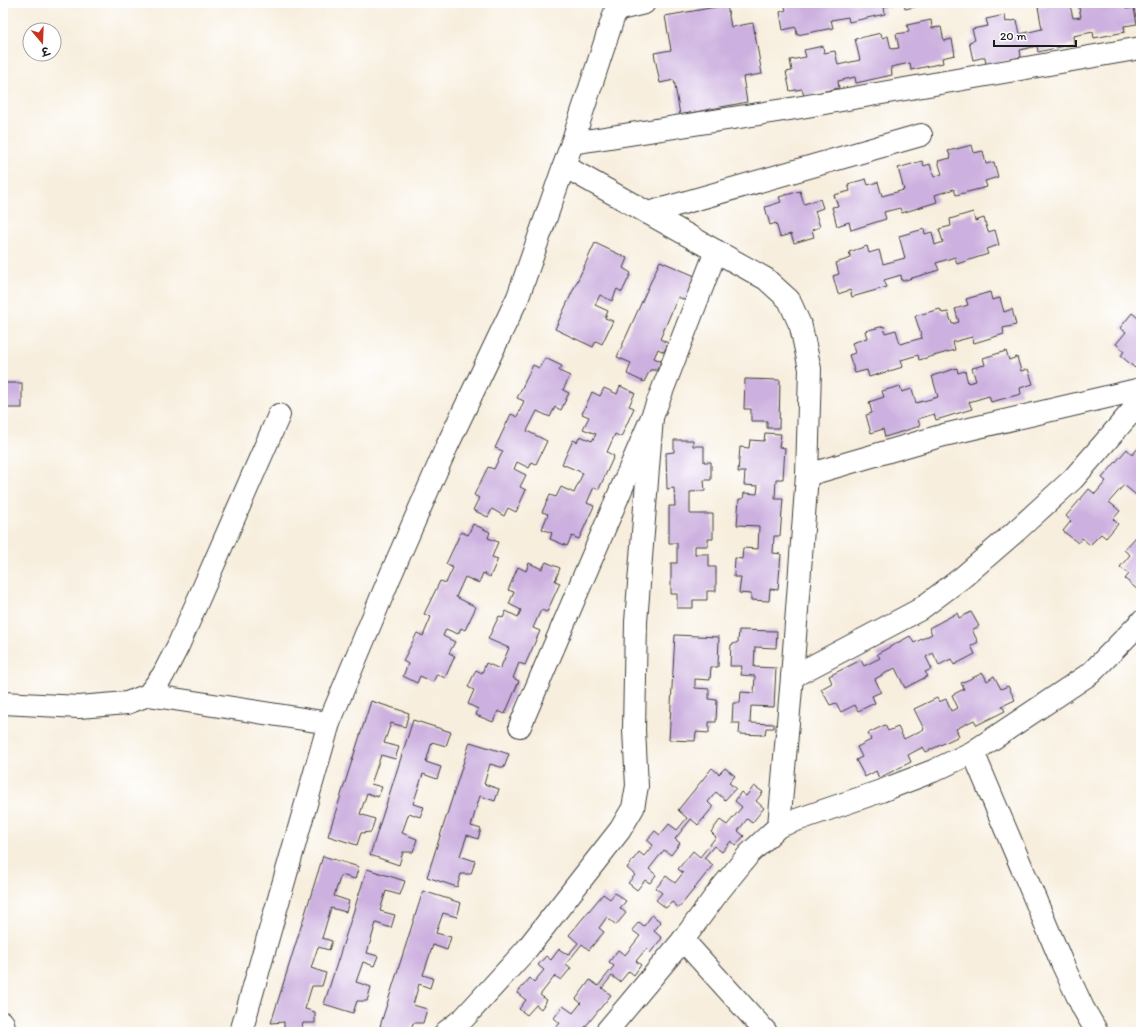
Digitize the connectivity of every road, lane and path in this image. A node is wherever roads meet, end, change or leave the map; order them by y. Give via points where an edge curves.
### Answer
1 (644, 3) edge
2 (617, 6) edge
3 (1141, 48) edge
4 (921, 135) dead end
5 (572, 143) junction
6 (564, 166) junction
7 (648, 213) junction
8 (716, 251) junction
9 (1141, 388) edge
10 (1141, 400) edge
11 (279, 415) dead end
12 (652, 417) junction
13 (807, 475) junction
14 (1138, 636) edge
15 (792, 677) junction
16 (148, 695) junction
17 (3, 703) edge
18 (329, 722) junction
19 (520, 726) dead end
20 (973, 752) junction
21 (779, 826) junction
22 (683, 940) junction
23 (3, 1023) edge
24 (5, 1032) edge
25 (241, 1032) edge
26 (446, 1032) edge
27 (606, 1032) edge
28 (766, 1032) edge
29 (1098, 1032) edge

1 - 2 street
2 - 5 street
3 - 5 street via 790,109
4 - 7 street
5 - 6 street
6 - 7 street
6 - 18 street via 518,296 438,467
7 - 8 street
8 - 12 street
8 - 13 street via 766,279 789,300 801,327 810,369
9 - 13 street via 944,435
10 - 15 street via 1073,479 963,577 919,610
11 - 16 street via 178,646 163,675
12 - 19 street
12 - 26 street via 636,622 634,730 637,786 633,808 620,830 526,950 464,1018
13 - 15 street
14 - 20 street via 1091,673
15 - 21 street
16 - 17 street via 127,703 79,707
16 - 18 street
18 - 25 street
20 - 21 street via 882,792
20 - 29 street via 1062,963
21 - 22 street via 749,854
22 - 27 street
22 - 28 street
23 - 24 street

